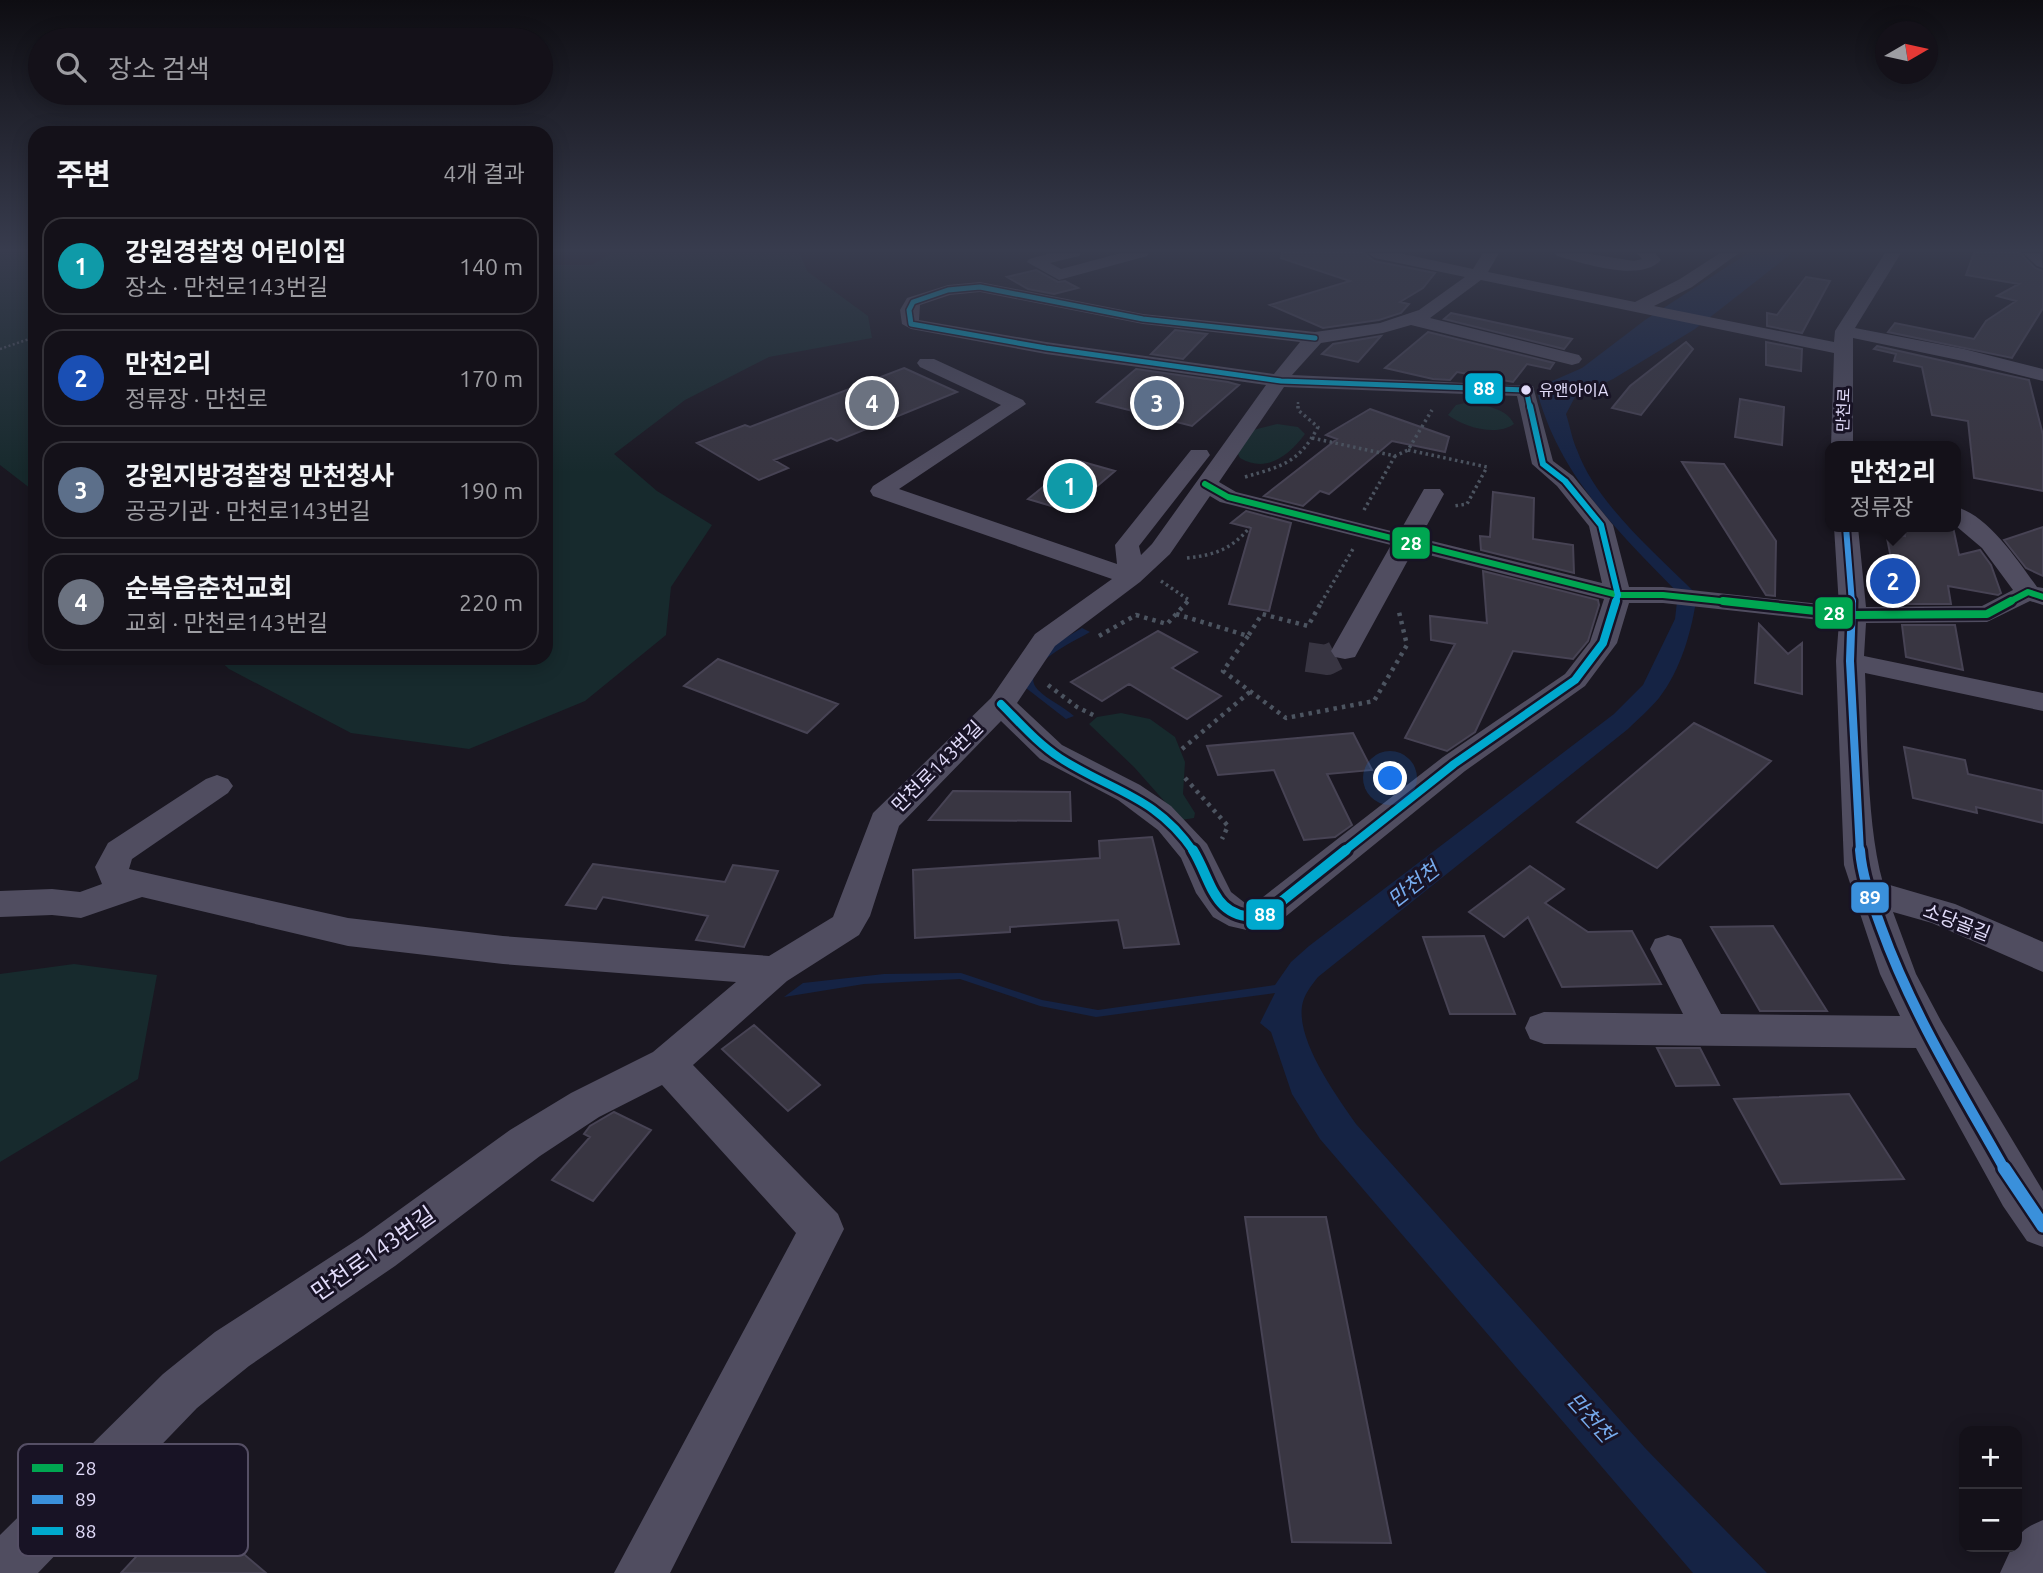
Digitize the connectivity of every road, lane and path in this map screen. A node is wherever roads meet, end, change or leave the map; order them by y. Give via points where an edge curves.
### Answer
1 (925, 326) edge
2 (1210, 326) edge
3 (1388, 326) edge
4 (1440, 326) edge
5 (1732, 326) edge
6 (1852, 326) edge
7 (1315, 338) junction
8 (28, 339) edge
9 (1844, 340) junction
10 (0, 349) edge
11 (1572, 359) dead end
12 (926, 363) dead end
13 (2043, 375) edge
14 (1289, 388) junction
15 (1434, 407) dead end
16 (1312, 438) junction
17 (1842, 441) edge
18 (1199, 455) dead end
19 (1395, 456) junction
20 (1217, 490) junction
21 (1432, 494) dead end
22 (1266, 506) junction
23 (1961, 518) edge
24 (1358, 530) junction
25 (1846, 532) edge
26 (1406, 541) junction
27 (1184, 558) dead end
28 (1144, 574) junction
29 (2036, 594) edge
30 (1618, 595) junction
31 (1176, 614) junction
32 (1853, 615) junction
33 (1090, 642) dead end
34 (1345, 651) dead end
35 (1850, 661) junction
36 (1045, 679) dead end
37 (1251, 691) dead end
38 (2043, 702) edge
39 (1000, 704) junction
40 (1097, 717) dead end
41 (1182, 749) dead end
42 (217, 786) dead end
43 (137, 885) junction
44 (1868, 892) junction
45 (0, 904) edge
46 (1668, 949) dead end
47 (2043, 958) edge
48 (774, 971) junction
49 (1544, 1028) dead end
50 (1710, 1030) junction
51 (1927, 1032) junction
52 (667, 1064) junction
53 (2043, 1226) edge
54 (128, 1444) edge
55 (2043, 1548) edge
56 (18, 1555) edge
57 (0, 1573) edge
58 (641, 1573) edge
59 (2027, 1573) edge

1 - 14 street
2 - 7 street
3 - 7 street
4 - 11 street
5 - 9 street
6 - 9 street
7 - 14 street, 만천로143번길 via 1294,359
8 - 10 path
9 - 13 street via 1964,355
9 - 17 street, 만천로
12 - 28 street via 1016,404 881,491
14 - 16 path via 1298,410 1318,427
14 - 20 street, 만천로143번길
14 - 30 street via 1527,390 1543,464 1565,481 1601,525
15 - 19 path via 1408,450
16 - 19 path
16 - 20 path via 1309,447 1288,466 1246,476
18 - 28 street via 1126,545
19 - 24 path
20 - 22 street
20 - 28 street, 만천로143번길 via 1161,549
21 - 26 street
22 - 24 street
22 - 27 path via 1229,550
23 - 29 street via 1991,543
24 - 26 street
24 - 31 path via 1308,626 1262,614 1248,636
25 - 32 street
26 - 30 street
26 - 34 street
28 - 31 path via 1189,600
28 - 39 street, 만천로143번길 via 1045,640
29 - 32 street via 1987,614
30 - 32 street via 1663,595
30 - 39 street via 1603,643 1575,680 1454,765 1262,917 1228,911 1206,885 1200,862 1180,833 1141,799 1051,752
31 - 33 path via 1167,624 1136,615
32 - 35 street
35 - 38 street
35 - 44 street via 1857,819
36 - 40 path via 1051,689
37 - 41 path
39 - 48 street, 만천로143번길 via 881,825 846,926
42 - 43 street via 120,850 112,873
43 - 45 street via 81,905
43 - 48 street via 348,932 503,950
44 - 47 street, 소당골길 via 1943,914
44 - 51 street via 1898,974
46 - 50 street
48 - 52 street, 만천로143번길
49 - 50 street
50 - 51 street
51 - 53 street via 2018,1192
52 - 54 street, 만천로143번길 via 585,1105 525,1143 379,1251 206,1368
52 - 58 street via 822,1229
55 - 59 street
56 - 57 street, 만천로143번길

